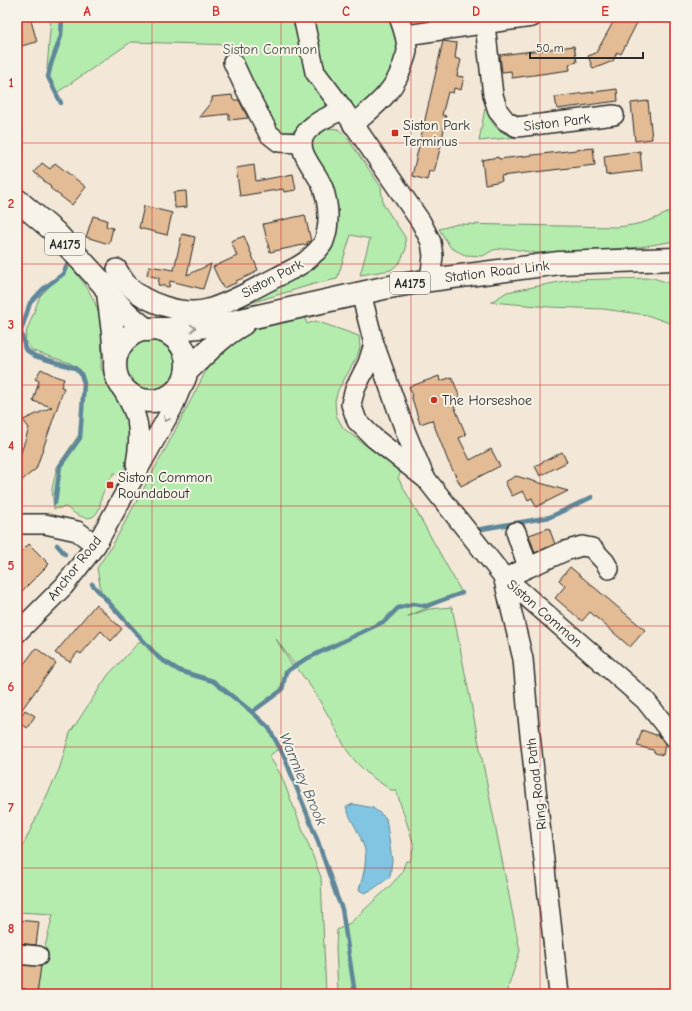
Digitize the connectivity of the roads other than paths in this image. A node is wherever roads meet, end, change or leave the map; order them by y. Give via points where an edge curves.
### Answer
1 (303, 17) edge
2 (399, 17) edge
3 (532, 17) edge
4 (485, 25) junction
5 (406, 35) junction
6 (233, 62) dead end
7 (343, 109) junction
8 (614, 115) dead end
9 (353, 125) junction
10 (301, 143) junction
11 (17, 200) edge
12 (671, 261) edge
13 (117, 269) dead end
14 (430, 280) junction
15 (108, 293) junction
16 (361, 293) junction
17 (262, 315) junction
18 (150, 329) junction
19 (374, 344) junction
20 (115, 357) junction
21 (185, 377) junction
22 (120, 386) junction
23 (134, 476) junction
24 (426, 479) junction
25 (17, 524) edge
26 (516, 532) dead end
27 (96, 545) junction
28 (528, 566) junction
29 (609, 569) dead end
30 (504, 577) junction
31 (19, 629) edge
32 (675, 738) edge
33 (17, 954) edge
34 (38, 956) dead end
35 (559, 994) edge

1 - 7 street via 315,72
2 - 5 street
3 - 4 street
4 - 5 street
4 - 8 street, Siston Park via 493,95 498,112 506,121 517,127
5 - 9 street via 407,52 395,84
6 - 10 street via 269,134 279,142
7 - 9 street
7 - 10 street via 309,129
9 - 14 street via 421,222 431,242 433,256
10 - 13 street, Siston Park via 302,152 323,188 328,224 324,243 306,261 227,302 207,309 184,310 144,298 127,284
11 - 15 main road, A4175 via 55,232 103,284
12 - 14 main road, Station Road Link / A4175 via 559,264
14 - 16 main road, Station Road Link / A4175
15 - 18 main road, A4175 via 133,319
15 - 20 main road, A4175
16 - 17 main road, Station Road Link / A4175
16 - 19 street, Siston Common
18 -> 17 main road, Station Road Link / A4175 via 218,326
17 - 21 main road, Station Road Link / A4175 via 222,337
18 - 20 main road, A4175 via 141,330 121,343
18 - 21 main road, A4175 via 163,331 174,337 183,348 187,360
19 - 24 street, Siston Common via 406,433
19 - 24 street, Siston Common via 351,404 357,421 374,438
20 - 22 main road, A4175 via 114,370
21 - 22 main road, A4175 via 178,390 168,398 155,402 136,399
21 -> 23 street, Anchor Road via 173,407
22 - 23 street, Anchor Road via 137,416 140,432
23 - 27 street, Anchor Road
24 - 30 street, Siston Common
25 - 27 street via 45,524 77,531
26 - 28 street
27 - 31 street, Anchor Road via 64,586
28 - 29 street via 582,546 592,548
28 - 30 street
30 - 32 street, Siston Common via 645,700
30 - 35 street, Ring Road Path via 523,659
33 - 34 street

